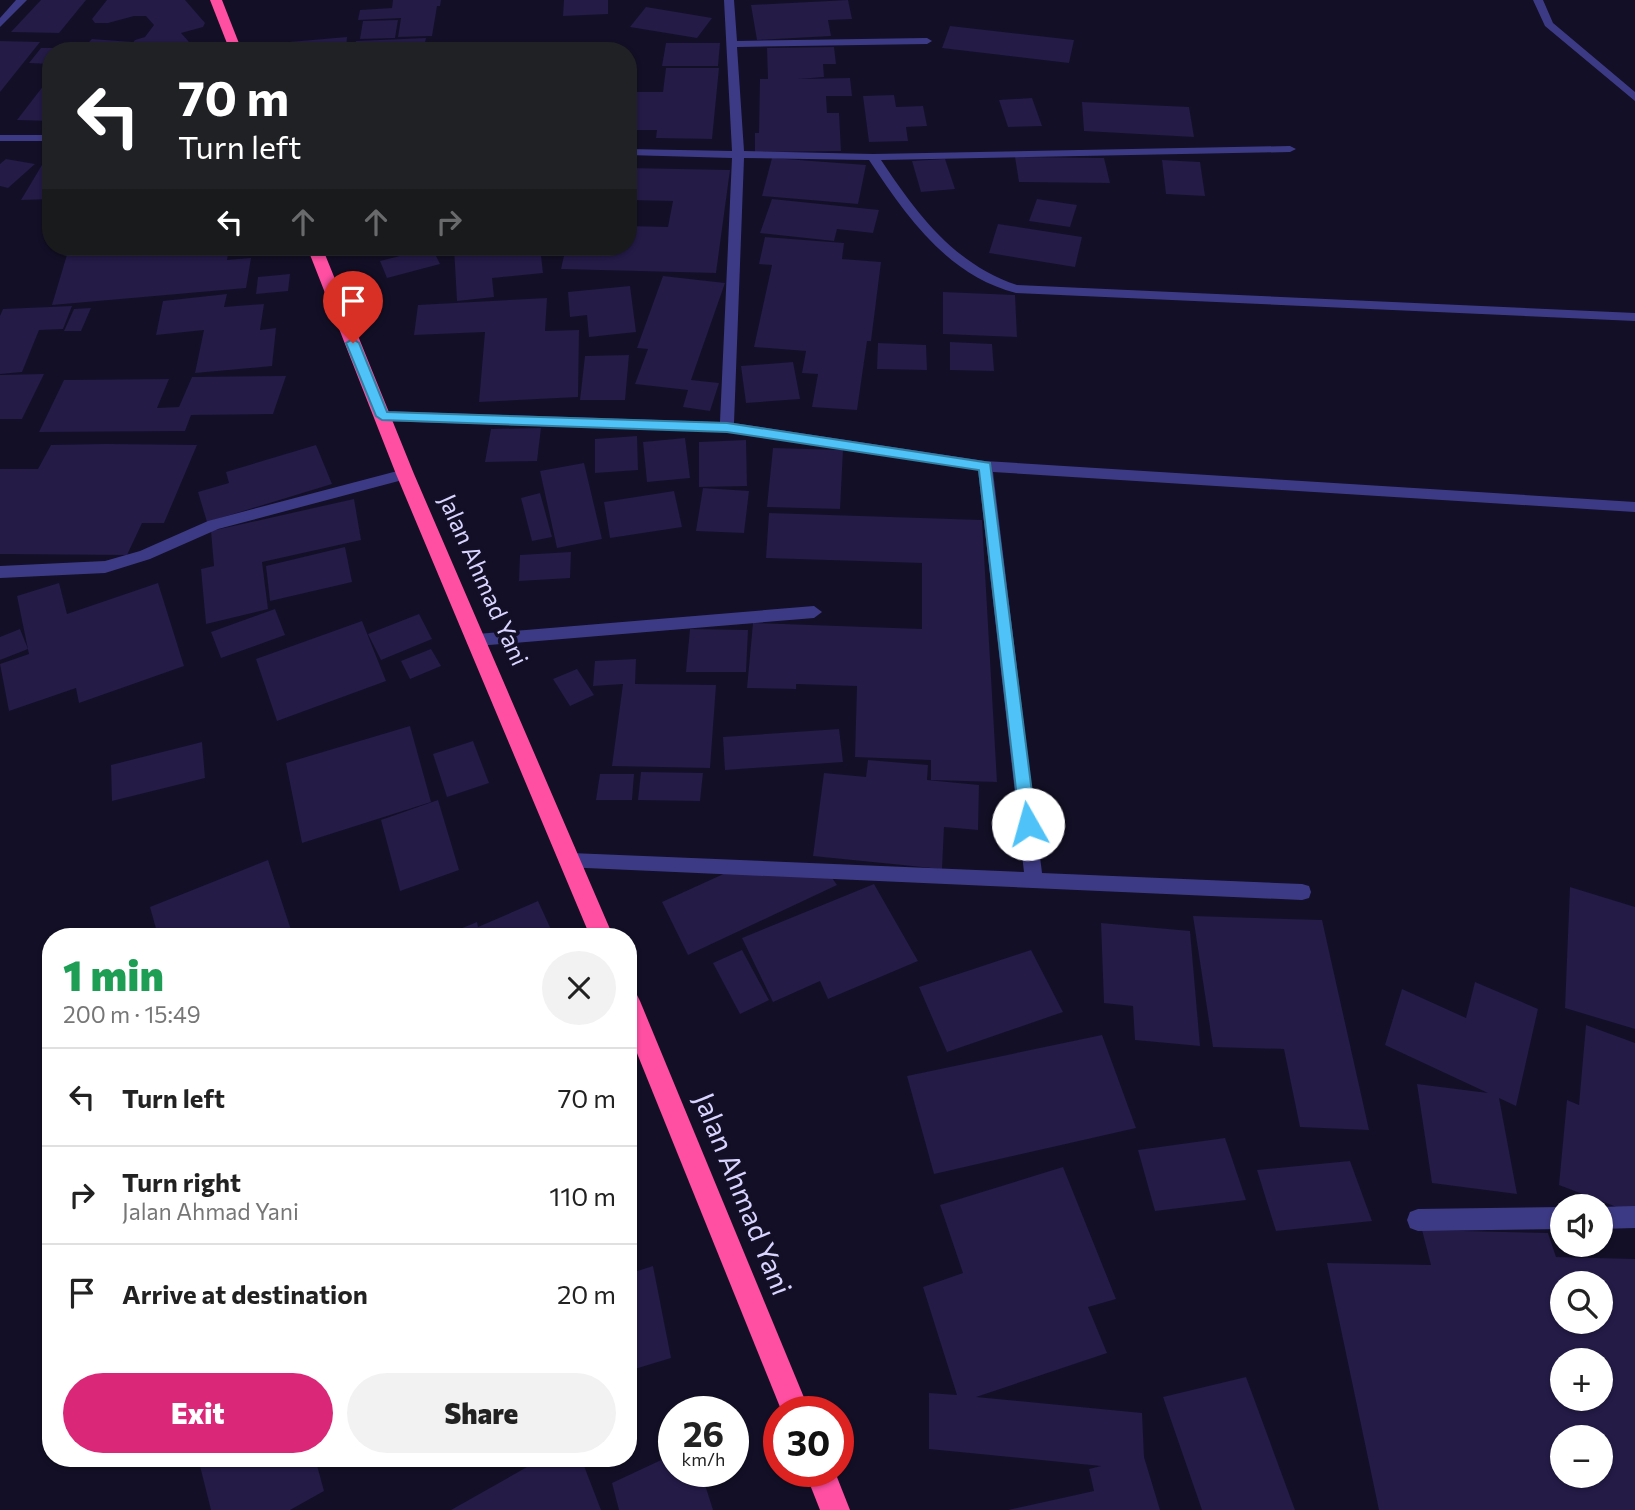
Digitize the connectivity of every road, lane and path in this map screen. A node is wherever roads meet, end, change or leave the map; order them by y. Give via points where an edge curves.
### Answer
1 (22, 0) edge
2 (216, 0) edge
3 (729, 0) edge
4 (1538, 0) edge
5 (0, 24) edge
6 (927, 41) dead end
7 (232, 42) edge
8 (732, 44) junction
9 (1635, 98) edge
10 (0, 138) edge
11 (42, 138) edge
12 (1290, 149) dead end
13 (637, 152) edge
14 (738, 155) junction
15 (873, 157) junction
16 (318, 256) edge
17 (1635, 317) edge
18 (382, 416) junction
19 (727, 427) junction
20 (985, 466) junction
21 (405, 474) junction
22 (1635, 507) edge
23 (0, 572) edge
24 (814, 612) dead end
25 (477, 640) junction
26 (571, 861) junction
27 (1034, 880) junction
28 (1302, 892) dead end
29 (599, 928) edge
30 (637, 1023) edge
31 (1635, 1217) edge
32 (1550, 1218) edge
33 (1613, 1218) edge
34 (1418, 1220) dead end
35 (789, 1396) edge
36 (826, 1487) edge
37 (835, 1510) edge

1 - 5 street
2 - 7 highway
3 - 8 street
4 - 9 street via 1549,24
6 - 8 street
8 - 14 street
10 - 11 street
12 - 15 street
13 - 14 street
14 - 15 street
14 - 19 street
15 - 17 street via 916,222 973,272 1016,289
16 - 18 highway, Jalan Ahmad Yani
18 - 19 street
18 - 21 highway, Jalan Ahmad Yani
19 - 20 street
20 - 22 street
20 - 27 street
21 - 23 street via 252,513 105,566
21 - 25 highway, Jalan Ahmad Yani
24 - 25 street
25 - 26 highway, Jalan Ahmad Yani
26 - 27 street
26 - 29 highway, Jalan Ahmad Yani
27 - 28 street
30 - 35 highway, Jalan Ahmad Yani
31 - 33 street
32 - 34 street
36 - 37 highway

